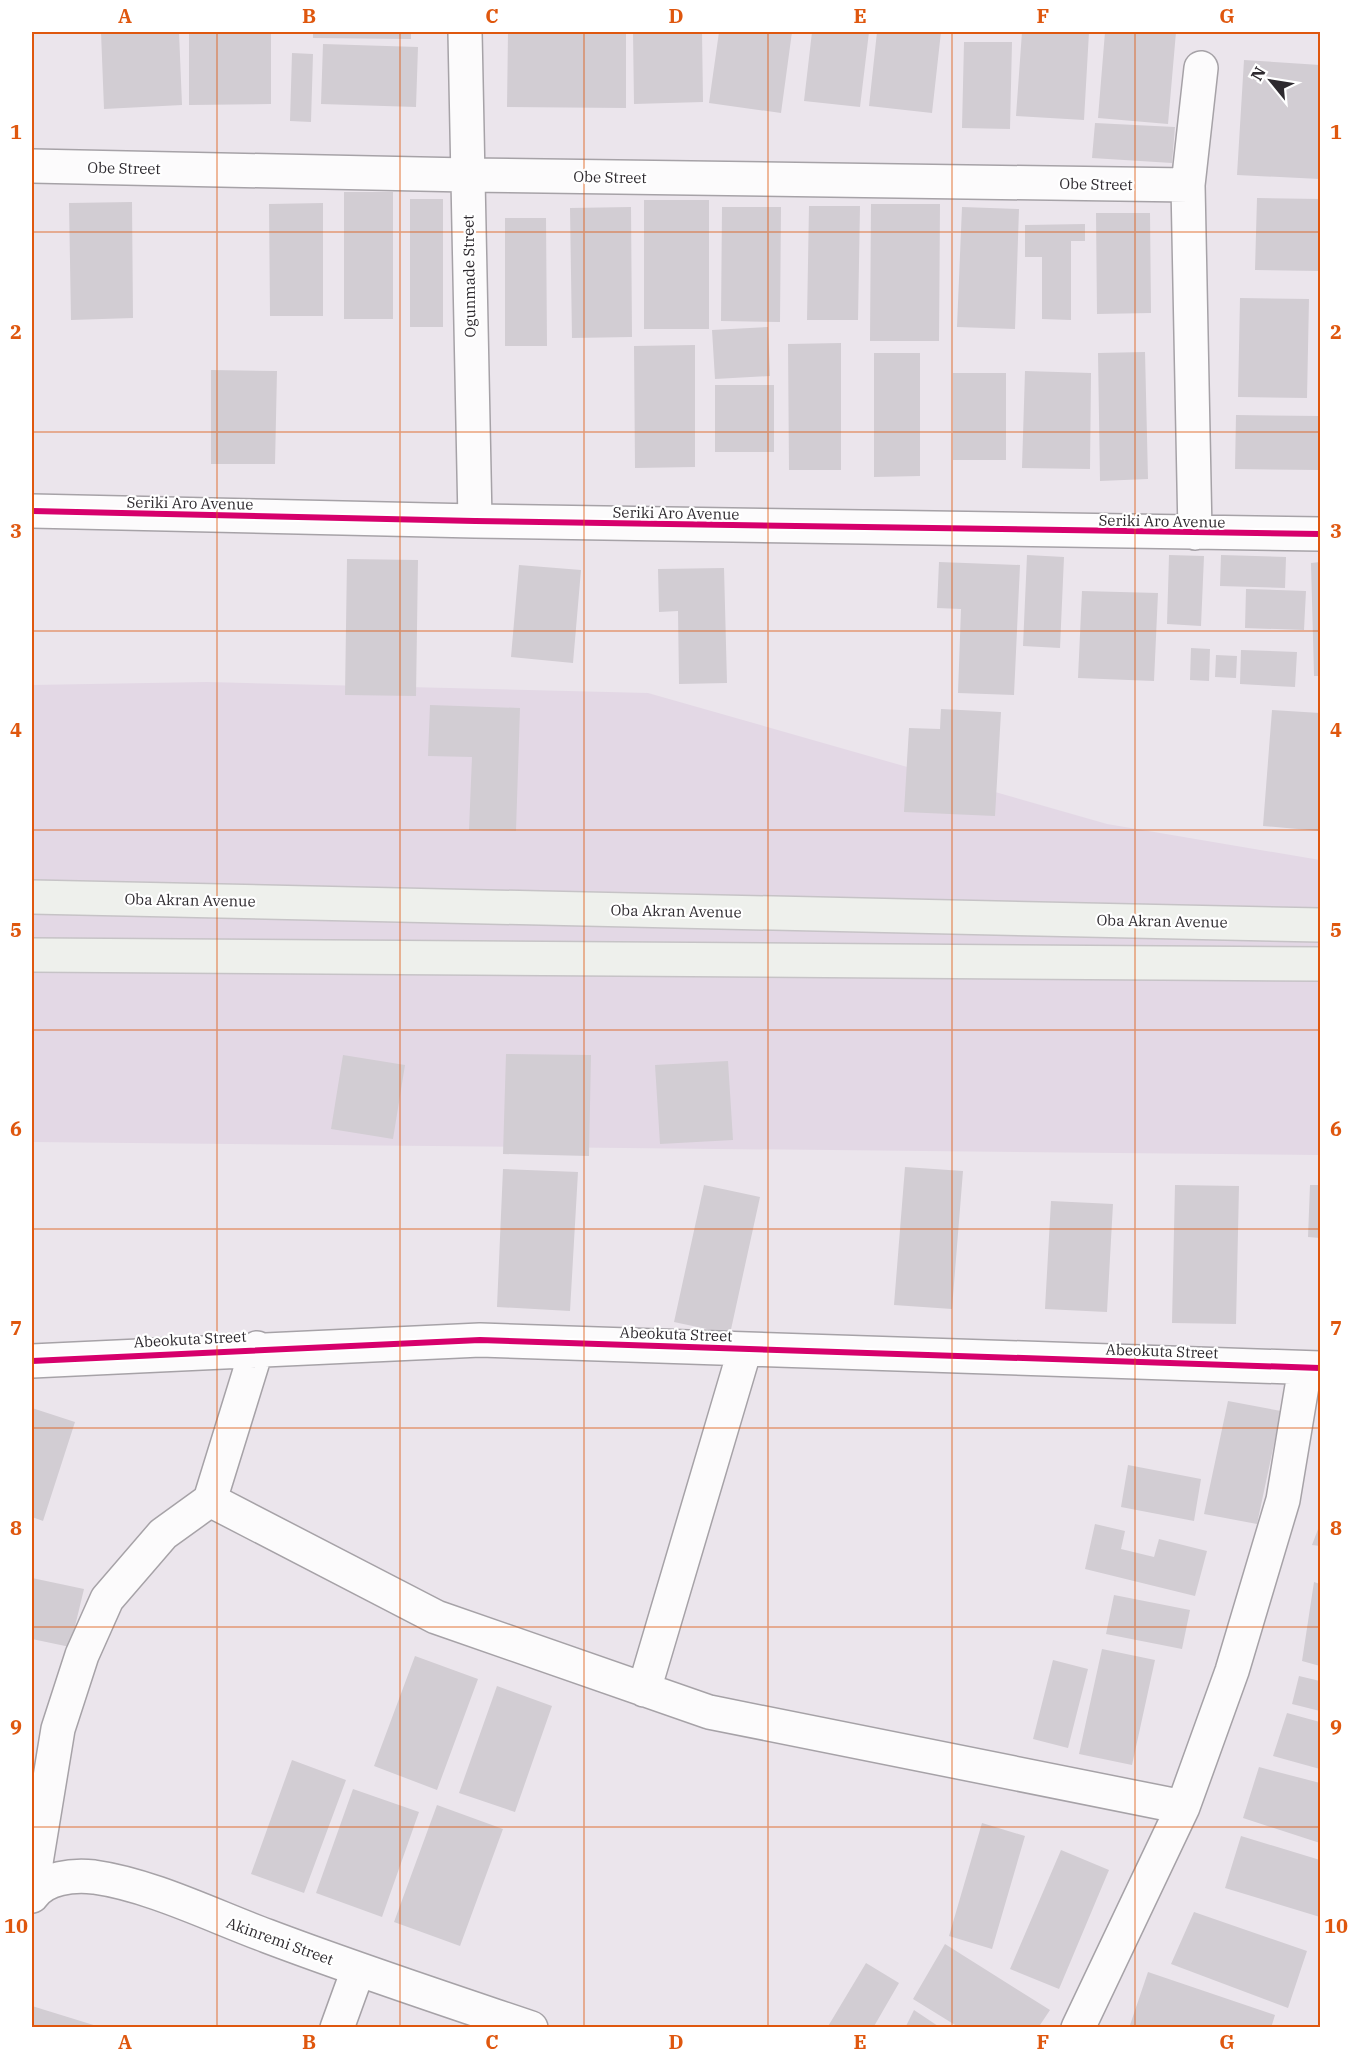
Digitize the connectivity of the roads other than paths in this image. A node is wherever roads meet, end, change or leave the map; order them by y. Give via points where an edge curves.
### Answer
1 (465, 32) edge
2 (1201, 68) dead end
3 (32, 165) edge
4 (467, 175) junction
5 (1188, 185) junction
6 (32, 511) edge
7 (475, 521) junction
8 (1195, 533) junction
9 (1320, 534) edge
10 (32, 897) edge
11 (1320, 925) edge
12 (32, 955) edge
13 (1320, 964) edge
14 (257, 1348) junction
15 (745, 1349) junction
16 (32, 1360) edge
17 (1312, 1368) edge
18 (210, 1500) junction
19 (644, 1690) junction
20 (1183, 1807) junction
21 (32, 1887) edge
22 (32, 1896) edge
23 (358, 1970) junction
24 (338, 2028) edge
25 (531, 2028) edge
26 (1078, 2028) edge

1 - 4 street, Ogunmade Street
2 - 5 street
3 - 4 street, Obe Street
4 - 5 street, Obe Street
4 - 7 street, Ogunmade Street
5 - 8 street
6 - 7 street, Seriki Aro Avenue
7 - 8 street, Seriki Aro Avenue
8 - 9 street, Seriki Aro Avenue
10 - 11 main road, Oba Akran Avenue
12 - 13 main road
14 - 15 street, Abeokuta Street via 480,1340
14 - 16 street, Abeokuta Street
14 - 18 street
15 - 17 street, Abeokuta Street
15 - 19 street
17 - 20 street via 1283,1500 1232,1671
18 - 19 street via 436,1617
18 - 21 street via 163,1534 107,1599 82,1655 58,1729
19 - 20 street via 709,1712
20 - 26 street
22 - 23 street, Akinremi Street via 36,1889 63,1876 94,1878 144,1890
23 - 24 street
23 - 25 street, Akinremi Street

